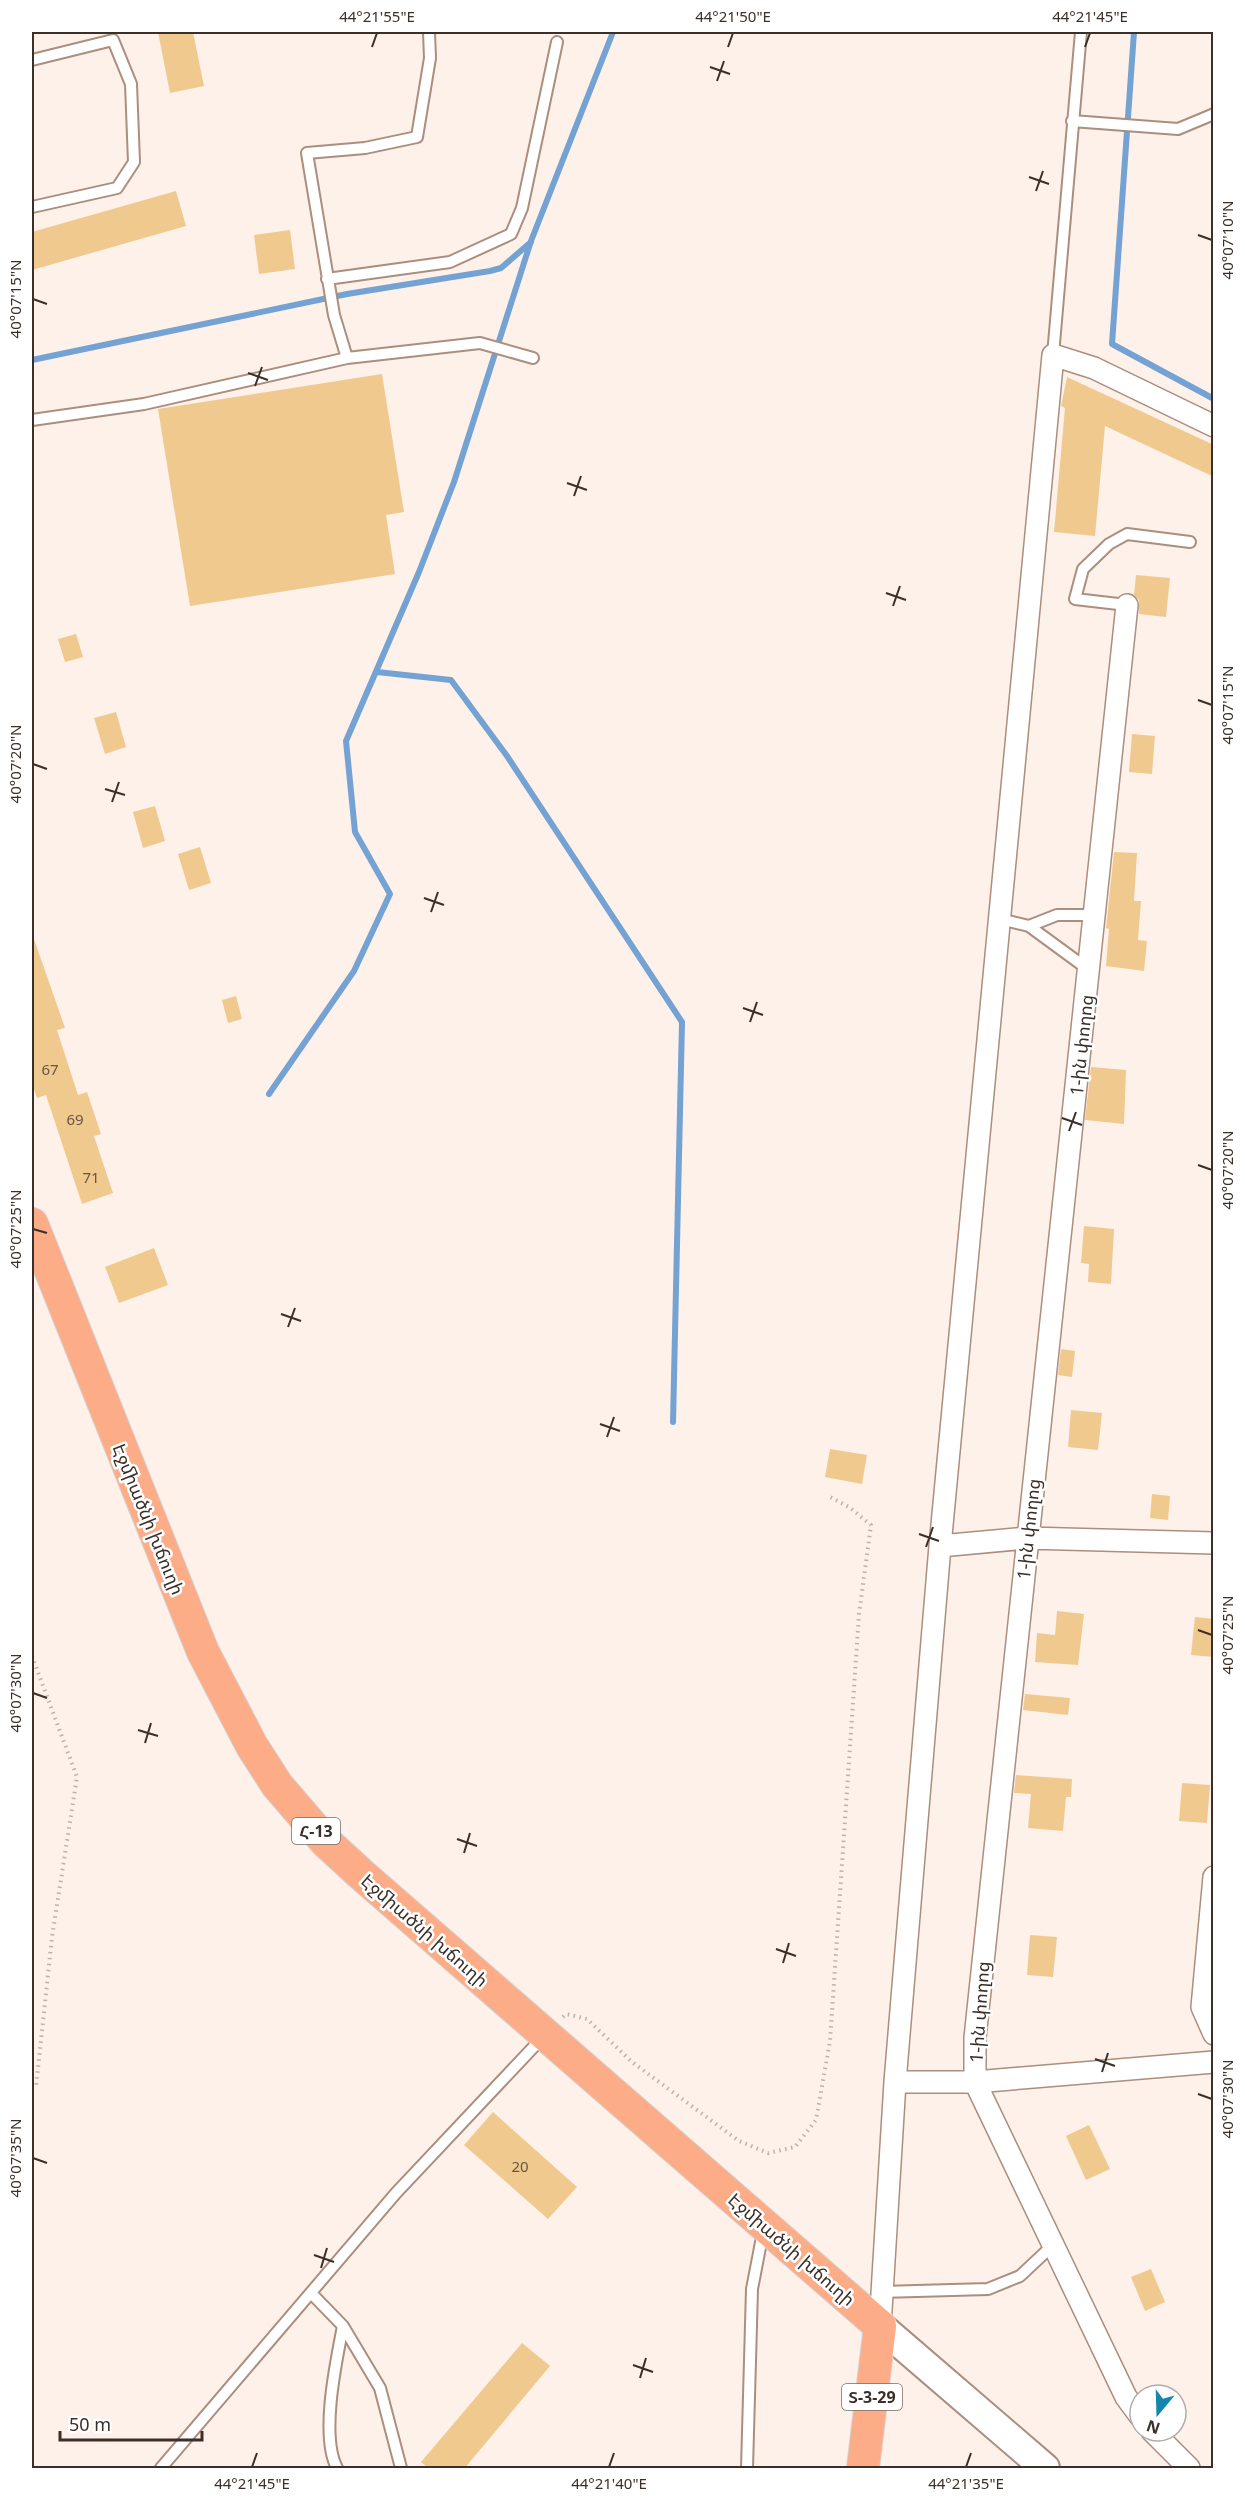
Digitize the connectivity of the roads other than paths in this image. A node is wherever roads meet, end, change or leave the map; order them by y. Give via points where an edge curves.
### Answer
1 (429, 32) edge
2 (1081, 32) edge
3 (557, 42) dead end
4 (32, 60) edge
5 (1214, 114) edge
6 (1072, 121) junction
7 (32, 207) edge
8 (327, 279) junction
9 (1053, 355) junction
10 (347, 358) junction
11 (533, 358) dead end
12 (32, 420) edge
13 (1214, 426) edge
14 (1190, 542) dead end
15 (1127, 605) joint
16 (1095, 915) junction
17 (999, 920) junction
18 (1029, 926) junction
19 (1089, 970) junction
20 (32, 1224) edge
21 (1027, 1538) junction
22 (1214, 1543) edge
23 (940, 1546) junction
24 (1214, 1877) edge
25 (545, 2034) junction
26 (1214, 2034) edge
27 (1214, 2062) edge
28 (894, 2082) junction
29 (975, 2082) junction
30 (764, 2225) junction
31 (1053, 2245) junction
32 (311, 2292) junction
33 (874, 2309) junction
34 (343, 2326) junction
35 (1128, 2400) edge
36 (1164, 2443) edge
37 (161, 2469) edge
38 (337, 2469) edge
39 (400, 2469) edge
40 (747, 2469) edge
41 (863, 2469) edge
42 (1045, 2469) edge
43 (1189, 2469) edge

1 - 8 lane via 430,58 417,137 365,148 307,153
2 - 6 lane
3 - 8 lane via 522,208 511,234 450,262
4 - 7 lane via 113,40 131,84 134,162 117,188
5 - 6 lane via 1178,129
6 - 9 lane
8 - 10 lane
9 - 13 street via 1094,368
9 - 17 street
10 - 11 lane via 480,343
10 - 12 lane via 144,404
14 - 15 lane via 1127,534 1109,544 1083,569 1075,599
15 - 16 street, 1-ին փողոց
16 - 18 lane via 1057,915
16 - 19 street, 1-ին փողոց
17 - 18 lane
17 - 23 street
18 - 19 lane
19 - 21 street, 1-ին փողոց
20 - 25 main road, Էջմիածնի խճուղի / Հ-13 via 43,1265 203,1652 252,1746 297,1810 326,1842
21 - 22 street
21 - 23 street
21 - 29 street, 1-ին փողոց via 975,2038
23 - 28 street
24 - 26 street via 1202,2007
25 - 30 main road, Էջմիածնի խճուղի / Հ-13
25 - 32 lane via 396,2193
27 - 29 street
28 - 29 street
28 - 33 street
29 - 31 street, 1-ին փողոց
30 - 33 main road, Էջմիածնի խճուղի / Հ-13 via 822,2276
30 - 40 lane via 752,2289
31 - 33 lane via 1020,2276 988,2289
31 - 35 street, 1-ին փողոց
32 - 34 lane
32 - 37 lane
33 - 41 main road, Տ-3-29
33 - 42 main road, Էջմիածնի խճուղի / Հ-13
34 - 38 lane via 332,2383 331,2457
34 - 39 lane via 380,2388
36 - 43 street

